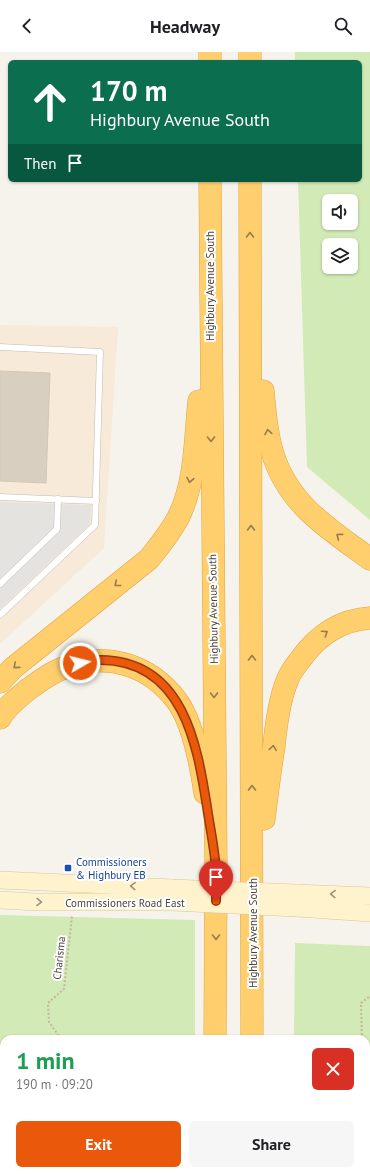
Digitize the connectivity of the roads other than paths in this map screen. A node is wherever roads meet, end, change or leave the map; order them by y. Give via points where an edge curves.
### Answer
1 (210, 182) edge
2 (250, 182) edge
3 (250, 274) junction
4 (210, 288) junction
5 (0, 348) edge
6 (0, 497) edge
7 (58, 499) junction
8 (96, 500) junction
9 (370, 559) edge
10 (0, 584) edge
11 (0, 615) edge
12 (370, 618) edge
13 (0, 682) edge
14 (0, 718) edge
15 (253, 869) junction
16 (216, 870) junction
17 (0, 880) edge
18 (171, 895) junction
19 (370, 896) edge
20 (0, 900) edge
21 (297, 900) junction
22 (370, 913) edge
23 (216, 1035) edge
24 (252, 1035) edge

1 - 4 highway, Highbury Avenue South
3 -> 2 highway, Highbury Avenue South
9 -> 3 highway via 316,519 297,500 272,452 267,433
15 -> 3 highway, Highbury Avenue South
4 -> 13 highway via 193,463 179,515 166,538 149,558 13,668
4 -> 16 highway, Highbury Avenue South
5 - 8 lane via 100,352
6 - 7 lane
7 - 8 lane
7 - 10 lane via 57,529
8 - 11 lane via 95,526
15 -> 12 highway via 260,848 278,714 287,681 309,647 319,638 342,624
14 - 16 highway via 23,694 64,667 99,660 118,661 146,672 177,702 187,720 204,785
15 - 24 highway, Highbury Avenue South
16 -> 23 highway, Highbury Avenue South
18 -> 17 main road, Commissioners Road East
20 -> 18 main road, Commissioners Road East via 36,902
18 - 21 main road, Commissioners Road East, bridge
19 -> 21 main road, Commissioners Road East
21 - 22 main road, Commissioners Road East

